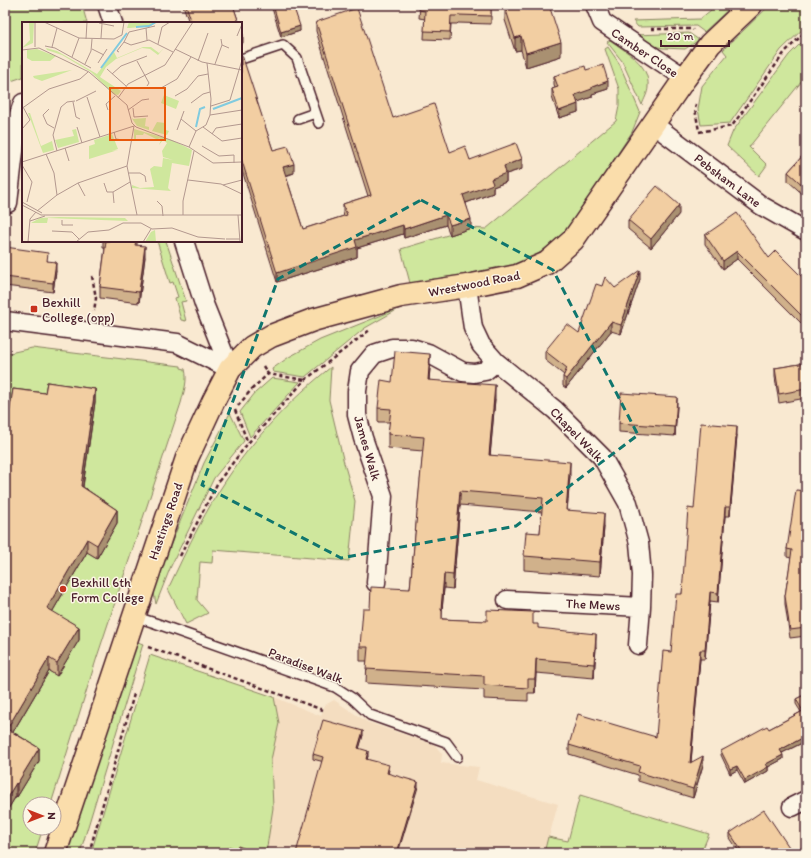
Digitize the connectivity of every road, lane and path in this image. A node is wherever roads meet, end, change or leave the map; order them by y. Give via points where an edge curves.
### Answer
1 (107, 5) edge
2 (595, 5) edge
3 (751, 5) edge
4 (113, 22) edge
5 (806, 31) edge
6 (242, 59) edge
7 (685, 78) junction
8 (22, 107) edge
9 (315, 113) junction
10 (298, 119) dead end
11 (319, 123) dead end
12 (653, 124) junction
13 (686, 148) junction
14 (12, 204) edge
15 (806, 232) edge
16 (184, 242) edge
17 (92, 276) dead end
18 (467, 286) junction
19 (96, 298) dead end
20 (5, 321) edge
21 (374, 328) dead end
22 (252, 347) junction
23 (496, 362) junction
24 (230, 369) junction
25 (268, 374) junction
26 (306, 380) junction
27 (248, 443) junction
28 (178, 560) dead end
29 (376, 583) dead end
30 (507, 600) dead end
31 (641, 607) junction
32 (133, 616) junction
33 (154, 623) junction
34 (638, 645) dead end
35 (134, 693) dead end
36 (323, 710) dead end
37 (457, 757) dead end
38 (55, 853) edge
39 (89, 853) edge

1 - 4 street
2 - 7 street, Camber Close via 602,22
3 - 7 main road, Wrestwood Road via 710,44
5 - 13 path via 785,52 732,126 699,131
6 - 9 lane via 283,45 298,58
7 - 12 main road, Wrestwood Road
8 - 14 street via 18,117
9 - 10 lane
9 - 11 lane
12 - 13 street, Pebsham Lane
12 - 18 main road, Wrestwood Road via 573,240 547,263 517,276
13 - 15 street, Pebsham Lane via 762,206
16 - 24 street via 204,304
17 - 19 path
18 - 22 main road, Wrestwood Road via 401,296 313,320 271,336
18 - 23 street, Chapel Walk via 473,328 481,345
20 - 24 street via 176,343
21 - 26 path
22 - 24 main road, Wrestwood Road
22 - 25 path
23 - 29 street, James Walk via 485,371 463,372 428,353 412,348 392,348 374,354 360,371 357,415 383,496
23 - 31 street, Chapel Walk via 555,410 602,457 609,468 628,503 639,542
24 - 32 main road, Hastings Road via 187,458
25 - 26 path
25 - 27 path via 235,410
26 - 27 path
27 - 28 path via 218,482
30 - 31 street, The Mews
31 - 34 street
32 - 33 lane, Paradise Walk
32 - 38 main road, Hastings Road
33 - 36 path via 147,647
33 - 37 lane, Paradise Walk via 335,688 352,698 370,715 446,742
35 - 39 path

